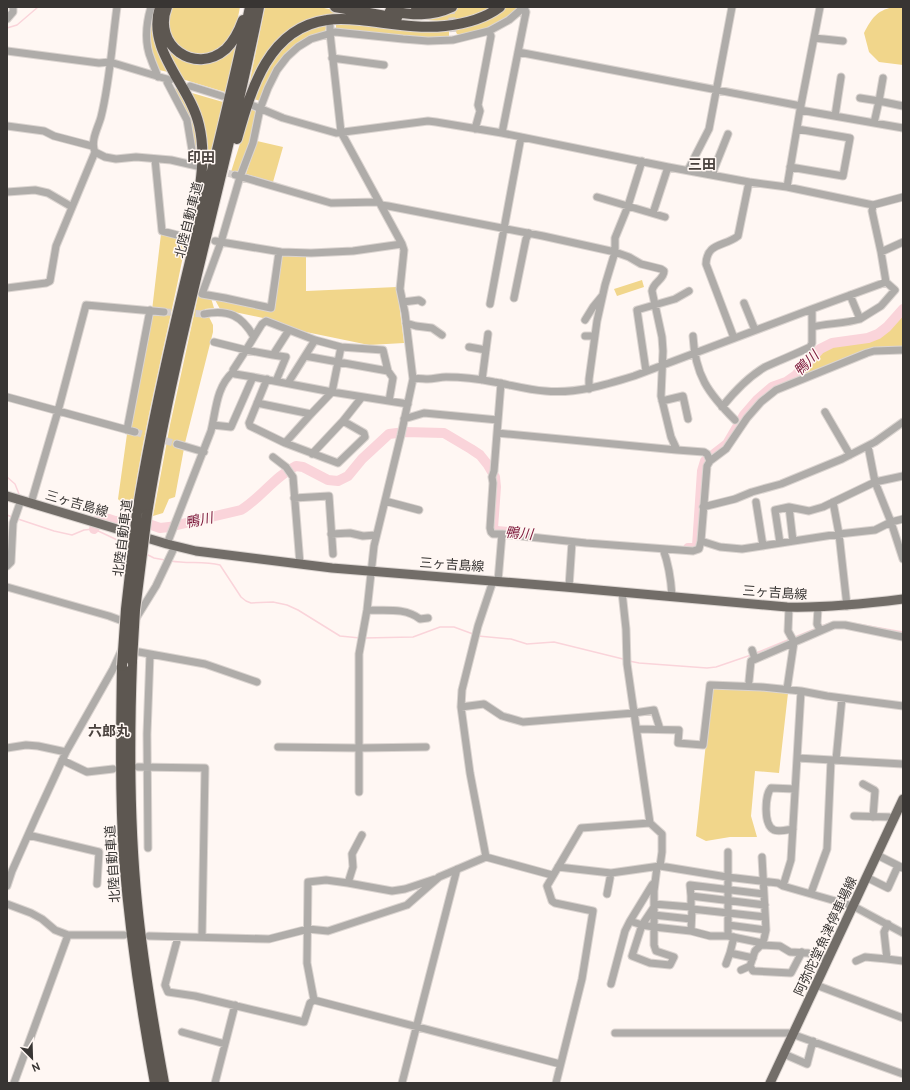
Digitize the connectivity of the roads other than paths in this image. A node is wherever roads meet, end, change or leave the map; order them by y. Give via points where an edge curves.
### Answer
1 (13, 7) edge
2 (115, 7) edge
3 (152, 7) edge
4 (160, 7) edge
5 (167, 7) edge
6 (246, 7) edge
7 (256, 7) edge
8 (335, 7) edge
9 (366, 7) edge
10 (416, 7) edge
11 (429, 7) edge
12 (452, 7) edge
13 (500, 7) edge
14 (524, 7) edge
15 (732, 7) edge
16 (820, 7) edge
17 (7, 19) edge
18 (461, 24) junction
19 (330, 29) junction
20 (489, 31) junction
21 (814, 38) junction
22 (843, 42) dead end
23 (7, 51) edge
24 (518, 52) junction
25 (332, 58) junction
26 (110, 62) junction
27 (384, 65) dead end
28 (158, 77) junction
29 (841, 77) dead end
30 (883, 78) dead end
31 (190, 86) dead end
32 (717, 91) junction
33 (222, 96) dead end
34 (860, 98) dead end
35 (879, 101) junction
36 (903, 106) edge
37 (257, 107) junction
38 (800, 108) junction
39 (835, 116) junction
40 (874, 123) junction
41 (7, 126) edge
42 (903, 128) edge
43 (475, 129) junction
44 (797, 129) junction
45 (341, 132) junction
46 (502, 133) junction
47 (728, 134) dead end
48 (521, 137) junction
49 (94, 149) junction
50 (155, 159) junction
51 (642, 162) junction
52 (668, 166) junction
53 (790, 166) junction
54 (688, 170) junction
55 (713, 175) junction
56 (237, 176) junction
57 (750, 182) junction
58 (787, 187) junction
59 (7, 192) edge
60 (597, 197) dead end
61 (903, 197) edge
62 (380, 204) junction
63 (873, 205) junction
64 (628, 206) junction
65 (72, 207) junction
66 (652, 213) junction
67 (665, 217) dead end
68 (504, 229) junction
69 (529, 233) junction
70 (185, 237) dead end
71 (218, 242) junction
72 (903, 242) edge
73 (402, 244) junction
74 (280, 252) junction
75 (615, 252) junction
76 (881, 252) junction
77 (196, 277) junction
78 (886, 282) junction
79 (7, 288) edge
80 (689, 291) dead end
81 (602, 295) junction
82 (850, 295) junction
83 (514, 298) dead end
84 (403, 302) junction
85 (422, 302) dead end
86 (744, 303) dead end
87 (490, 304) dead end
88 (654, 305) junction
89 (812, 308) junction
90 (150, 310) junction
91 (179, 310) junction
92 (164, 312) tunnel mouth
93 (204, 314) tunnel mouth
94 (860, 319) junction
95 (585, 320) dead end
96 (406, 323) junction
97 (812, 327) junction
98 (289, 330) junction
99 (755, 330) junction
100 (488, 334) dead end
101 (442, 336) dead end
102 (585, 336) dead end
103 (595, 336) junction
104 (693, 336) dead end
105 (254, 337) junction
106 (734, 338) junction
107 (315, 340) junction
108 (214, 342) dead end
109 (342, 347) junction
110 (469, 347) dead end
111 (246, 350) junction
112 (486, 350) junction
113 (903, 350) edge
114 (694, 353) junction
115 (273, 355) junction
116 (305, 356) junction
117 (339, 361) junction
118 (662, 366) junction
119 (388, 371) junction
120 (646, 371) junction
121 (233, 372) junction
122 (253, 377) junction
123 (268, 379) junction
124 (413, 379) junction
125 (482, 380) junction
126 (276, 381) junction
127 (288, 383) junction
128 (501, 383) junction
129 (589, 389) junction
130 (332, 392) junction
131 (7, 396) edge
132 (362, 397) junction
133 (662, 400) junction
134 (388, 401) junction
135 (257, 404) junction
136 (408, 404) junction
137 (722, 407) junction
138 (58, 411) junction
139 (825, 412) dead end
140 (311, 414) junction
141 (404, 419) junction
142 (688, 419) dead end
143 (498, 420) junction
144 (735, 420) dead end
145 (343, 421) junction
146 (903, 422) edge
147 (213, 425) junction
148 (497, 433) junction
149 (285, 442) junction
150 (177, 444) tunnel mouth
151 (868, 446) junction
152 (677, 450) junction
153 (204, 452) junction
154 (312, 454) junction
155 (850, 455) junction
156 (273, 457) dead end
157 (710, 461) junction
158 (903, 476) edge
159 (875, 482) junction
160 (7, 496) edge
161 (294, 498) junction
162 (21, 500) junction
163 (384, 501) junction
164 (756, 502) dead end
165 (833, 502) junction
166 (31, 503) junction
167 (703, 506) junction
168 (789, 507) junction
169 (419, 510) dead end
170 (142, 513) junction
171 (903, 519) edge
172 (891, 522) junction
173 (332, 534) junction
174 (502, 534) junction
175 (839, 534) junction
176 (10, 535) edge
177 (376, 535) junction
178 (701, 541) junction
179 (793, 541) junction
180 (572, 542) junction
181 (780, 543) junction
182 (171, 545) junction
183 (763, 546) junction
184 (663, 549) junction
185 (333, 554) dead end
186 (903, 559) edge
187 (300, 564) junction
188 (7, 566) edge
189 (372, 571) junction
190 (496, 581) junction
191 (7, 587) edge
192 (570, 587) junction
193 (622, 592) junction
194 (672, 596) junction
195 (903, 599) edge
196 (847, 606) junction
197 (789, 607) junction
198 (818, 608) junction
199 (367, 610) junction
200 (428, 618) dead end
201 (132, 625) junction
202 (820, 630) junction
203 (903, 636) edge
204 (792, 639) junction
205 (752, 650) dead end
206 (139, 652) dead end
207 (150, 654) junction
208 (755, 659) junction
209 (749, 681) dead end
210 (257, 682) dead end
211 (787, 689) junction
212 (801, 691) junction
213 (842, 698) junction
214 (903, 706) edge
215 (461, 707) junction
216 (634, 713) junction
217 (637, 729) junction
218 (660, 729) junction
219 (278, 747) dead end
220 (426, 747) dead end
221 (7, 748) edge
222 (359, 748) junction
223 (66, 752) junction
224 (797, 758) junction
225 (62, 760) junction
226 (834, 760) junction
227 (903, 764) edge
228 (138, 767) dead end
229 (148, 767) junction
230 (113, 768) dead end
231 (863, 784) dead end
232 (795, 789) junction
233 (359, 792) dead end
234 (903, 799) edge
235 (854, 816) dead end
236 (873, 817) junction
237 (894, 819) junction
238 (650, 822) junction
239 (793, 829) junction
240 (28, 835) junction
241 (362, 835) dead end
242 (148, 848) dead end
243 (728, 852) dead end
244 (877, 855) junction
245 (486, 857) junction
246 (762, 858) dead end
247 (558, 867) junction
248 (658, 867) junction
249 (900, 868) edge
250 (457, 869) junction
251 (692, 871) junction
252 (611, 873) junction
253 (552, 875) junction
254 (439, 877) junction
255 (727, 877) junction
256 (866, 877) junction
257 (763, 881) junction
258 (348, 883) junction
259 (654, 883) junction
260 (98, 884) dead end
261 (690, 885) junction
262 (7, 886) edge
263 (783, 886) junction
264 (728, 889) junction
265 (811, 893) junction
266 (607, 894) dead end
267 (764, 894) junction
268 (691, 896) junction
269 (728, 901) junction
270 (7, 904) edge
271 (764, 905) junction
272 (853, 906) junction
273 (691, 908) junction
274 (654, 909) junction
275 (728, 913) junction
276 (765, 917) junction
277 (691, 919) junction
278 (630, 921) junction
279 (888, 924) junction
280 (642, 925) junction
281 (728, 925) junction
282 (654, 927) junction
283 (308, 929) junction
284 (766, 930) junction
285 (691, 931) junction
286 (903, 933) edge
287 (124, 934) dead end
288 (68, 935) junction
289 (149, 936) dead end
290 (202, 936) junction
291 (178, 937) junction
292 (731, 937) junction
293 (762, 944) junction
294 (802, 952) junction
295 (730, 953) junction
296 (753, 958) junction
297 (828, 959) junction
298 (887, 959) junction
299 (856, 961) dead end
300 (903, 961) edge
301 (726, 964) dead end
302 (750, 966) junction
303 (741, 970) dead end
304 (611, 984) dead end
305 (816, 985) junction
306 (314, 1000) junction
307 (235, 1005) junction
308 (903, 1018) edge
309 (417, 1026) junction
310 (182, 1032) dead end
311 (614, 1033) dead end
312 (793, 1034) junction
313 (813, 1041) junction
314 (225, 1044) junction
315 (784, 1054) junction
316 (560, 1064) junction
317 (903, 1074) edge
318 (14, 1083) edge
319 (155, 1083) edge
320 (164, 1083) edge
321 (215, 1083) edge
322 (402, 1083) edge
323 (556, 1083) edge
324 (770, 1083) edge

1 - 17 street via 13,12
2 - 26 street
3 - 28 street via 146,29 147,46
4 - 91 highway via 157,29 160,45 193,107 202,144 200,189
5 - 6 highway via 163,27 168,40 181,54 199,59 220,54 231,44 240,28
7 - 77 highway, 北陸自動車道 via 237,110
7 - 91 highway, 北陸自動車道 via 228,108
8 - 18 highway via 423,23
9 - 12 highway via 420,15
10 - 11 highway
13 - 18 highway
14 - 20 street
14 - 24 street via 526,12
15 - 32 street
16 - 21 street
18 - 77 highway via 423,27 360,20 327,20 304,27 283,40 270,55 253,90
19 - 20 street via 428,41
19 - 25 street
19 - 37 street via 298,47 287,57
20 - 43 street via 491,36
21 - 22 street
21 - 38 street
23 - 26 street via 99,63
24 - 32 street
24 - 46 street
25 - 27 street
25 - 45 street
26 - 28 street
26 - 49 street
28 - 50 street via 169,79 167,82 187,120 194,165
29 - 39 street
30 - 35 street
31 - 33 street
32 - 38 street
32 - 54 street via 709,129
34 - 35 street
35 - 36 street
35 - 40 street
37 - 45 street via 283,118 336,133
37 - 56 street via 253,143
38 - 39 street
38 - 44 street
39 - 40 street
40 - 42 street
41 - 49 street via 44,131
43 - 45 street via 428,121
43 - 46 street
44 - 53 street
44 - 53 street via 850,138 843,176
45 - 62 street
46 - 48 street
47 - 55 street
48 - 51 street
48 - 68 street
49 - 50 street via 105,157 116,159
49 - 65 street
50 - 70 street via 162,231
51 - 52 street
51 - 64 street
52 - 54 street
52 - 66 street
53 - 58 street
54 - 55 street
55 - 57 street
56 - 62 street via 331,203
56 - 71 street
57 - 58 street
57 - 106 street via 738,236 711,249 706,256 706,264
58 - 63 street
59 - 65 street via 35,190 48,193
60 - 64 street
61 - 63 street
62 - 68 street
62 - 73 street
63 - 76 street
64 - 66 street
64 - 75 street via 615,238
65 - 79 street via 56,246 50,280 46,283
66 - 67 street
68 - 69 street
68 - 87 street
69 - 75 street
69 - 83 street
71 - 74 street
71 - 74 street via 202,294 271,308
72 - 76 street
73 - 74 street via 311,254
73 - 84 street via 404,250 400,289
75 - 81 street
75 - 88 street via 664,271 662,278 652,287
76 - 78 street
77 - 170 highway, 北陸自動車道
78 - 82 street
78 - 94 street via 895,290 881,306
80 - 88 street via 675,299
81 - 95 street
81 - 103 street
82 - 89 street
82 - 94 street
84 - 85 street
84 - 96 street
86 - 99 street
88 - 118 street via 662,337
88 - 120 street via 637,310
89 - 97 street
89 - 99 street
90 - 92 street
90 - 138 street via 86,305
90 - 138 street via 131,431
91 - 170 highway, 北陸自動車道 via 152,429
93 - 105 street via 220,312 235,316
94 - 97 street
96 - 101 street via 432,328
96 - 124 street
97 - 137 street via 810,346 758,372 741,385
98 - 105 street via 266,322
98 - 107 street
98 - 115 street
99 - 106 street
100 - 112 street
102 - 103 street
103 - 129 street
104 - 114 street
105 - 111 street
106 - 114 street
107 - 109 street
107 - 116 street
108 - 111 street
109 - 117 street
109 - 119 street via 383,350
110 - 112 street
111 - 115 street
111 - 121 street
112 - 125 street
113 - 157 street via 867,352 776,390 747,418 726,449
114 - 118 street
114 - 137 street via 707,387
115 - 126 street via 286,358
116 - 117 street
116 - 127 street
117 - 119 street
117 - 130 street
118 - 120 street
118 - 133 street
119 - 134 street via 392,378
120 - 129 street
121 - 122 street
121 - 147 street via 220,391
122 - 123 street
122 - 147 street via 231,427
123 - 126 street
123 - 135 street
124 - 125 street via 445,377
124 - 136 street
125 - 128 street
126 - 127 street
127 - 130 street
128 - 129 street via 545,391
128 - 143 street
130 - 132 street
130 - 140 street
131 - 138 street
132 - 134 street
132 - 145 street
133 - 142 street via 683,396
133 - 152 street via 671,437
134 - 136 street
135 - 140 street
135 - 149 street via 250,426
136 - 141 street
137 - 144 street
138 - 166 street
139 - 155 street
140 - 149 street
141 - 143 street via 424,412
141 - 163 street
143 - 148 street
145 - 154 street
145 - 154 street via 364,433 365,437 338,463
146 - 151 street
147 - 153 street
148 - 152 street
148 - 174 street via 490,528 493,534
149 - 154 street
150 - 153 street
151 - 155 street
151 - 159 street
152 - 157 street via 704,452
153 - 182 street
155 - 167 street via 781,484
156 - 161 street via 286,467 293,478
157 - 167 street via 707,466
158 - 159 street
159 - 165 street
159 - 172 street
160 - 162 main road, 三ヶ吉島線
161 - 173 street via 329,496
161 - 187 street
162 - 166 main road, 三ヶ吉島線
162 - 176 street
163 - 169 street
163 - 177 street
164 - 183 street
165 - 168 street via 809,511
165 - 175 street
166 - 182 main road, 三ヶ吉島線
167 - 178 street
168 - 179 street
168 - 181 street via 775,510
170 - 319 highway, 北陸自動車道, bridge via 126,609 122,666 121,762 125,864 133,950
170 - 320 highway, 北陸自動車道, bridge via 132,661 130,762 133,856 146,976
171 - 172 street
172 - 175 street via 875,530
172 - 186 street
173 - 177 street
173 - 185 street
174 - 180 street
174 - 190 street
175 - 179 street
175 - 196 street
176 - 188 street via 11,562
177 - 189 street
178 - 183 street via 720,547 742,549
178 - 184 street via 699,549 693,551
179 - 181 street
180 - 184 street
180 - 192 street
181 - 183 street
182 - 187 main road, 三ヶ吉島線 via 196,551
182 - 201 street via 156,586
184 - 194 street via 669,565
187 - 189 main road, 三ヶ吉島線
189 - 190 main road, 三ヶ吉島線
189 - 199 street
190 - 192 main road, 三ヶ吉島線
190 - 215 street via 466,672
191 - 201 street
192 - 193 main road, 三ヶ吉島線
193 - 194 main road, 三ヶ吉島線
193 - 216 street via 627,664
194 - 197 main road, 三ヶ吉島線
195 - 196 main road, 三ヶ吉島線
196 - 198 main road, 三ヶ吉島線
197 - 198 main road, 三ヶ吉島線
197 - 204 street via 788,631
198 - 202 street
199 - 200 street via 400,610 420,619
199 - 222 street via 359,654
201 - 223 street via 113,669
202 - 203 street via 834,625 845,625
202 - 204 street
204 - 208 street
204 - 211 street
205 - 208 street
206 - 207 street
207 - 210 street via 205,664
207 - 229 street
208 - 209 street via 751,661
211 - 212 street
211 - 218 street via 710,685 703,745 678,743 679,730
212 - 213 street
212 - 224 street
213 - 214 street
213 - 226 street
215 - 216 street via 484,704 502,716 523,722
215 - 245 street
216 - 217 street
216 - 218 street via 654,710
217 - 218 street
217 - 238 street
219 - 222 street
220 - 222 street
221 - 223 street via 26,745
222 - 233 street
223 - 225 street
224 - 226 street
224 - 232 street
225 - 230 street via 87,772
225 - 240 street
226 - 227 street
226 - 265 street via 827,848
228 - 229 street
229 - 242 street
229 - 290 street via 205,768
231 - 236 street via 875,792
232 - 239 street
232 - 239 street via 771,788 768,792 766,814 771,828 775,831
234 - 237 main road, 阿弥陀堂魚津停車場線
235 - 236 street
236 - 237 street
237 - 244 main road, 阿弥陀堂魚津停車場線
238 - 247 street via 580,828
238 - 248 street via 662,834 662,852
239 - 263 street via 791,860
240 - 260 street via 99,852
240 - 262 street
241 - 258 street via 352,854 353,867
243 - 255 street
244 - 249 street
244 - 256 main road, 阿弥陀堂魚津停車場線
245 - 250 street
245 - 253 street
246 - 257 street
247 - 252 street
247 - 253 street
248 - 251 street
248 - 252 street
248 - 259 street
249 - 256 street via 888,888
250 - 254 street
250 - 309 street
251 - 255 street
251 - 261 street
252 - 266 street
253 - 316 street via 547,886 552,901 593,911 582,979
254 - 258 street via 392,891
254 - 283 street via 407,905 328,931
255 - 257 street
255 - 264 street
256 - 272 main road, 阿弥陀堂魚津停車場線
257 - 263 street
257 - 267 street
258 - 283 street via 326,880 308,882
259 - 274 street
259 - 278 street
261 - 264 street
261 - 268 street
263 - 265 street
264 - 267 street
264 - 269 street
265 - 272 street
267 - 271 street
268 - 269 street
268 - 273 street
269 - 271 street
269 - 275 street
270 - 288 street via 31,913 55,930
271 - 276 street
272 - 279 street
272 - 297 main road, 阿弥陀堂魚津停車場線
273 - 274 street
273 - 275 street
273 - 277 street
274 - 277 street
274 - 280 street
274 - 282 street
275 - 276 street
275 - 281 street
276 - 284 street
277 - 285 street
278 - 280 street
278 - 304 street
279 - 286 street
279 - 298 street via 884,932
280 - 282 street
280 - 282 street via 632,956 650,963 670,965 674,957 656,951
281 - 284 street
281 - 292 street
282 - 285 street
283 - 290 street via 269,939
283 - 306 street via 307,964
284 - 293 street
285 - 292 street via 710,936
287 - 288 street
288 - 318 street
289 - 291 street
290 - 291 street
291 - 307 street via 165,986 168,992
292 - 293 street
292 - 295 street
293 - 294 street via 780,946 790,952
293 - 296 street via 755,951
294 - 297 street
294 - 302 street via 791,973 753,970
295 - 296 street
295 - 301 street
296 - 302 street
297 - 305 main road, 阿弥陀堂魚津停車場線
298 - 299 street via 865,957
298 - 300 street
302 - 303 street
305 - 308 street
305 - 312 main road, 阿弥陀堂魚津停車場線
306 - 307 street via 310,1003 304,1022
306 - 309 street
307 - 314 street
309 - 316 street
309 - 322 street
310 - 314 street
311 - 312 street
312 - 313 street
312 - 315 main road, 阿弥陀堂魚津停車場線
313 - 315 street via 807,1064
313 - 317 street
314 - 321 street
315 - 324 main road, 阿弥陀堂魚津停車場線
316 - 323 street

